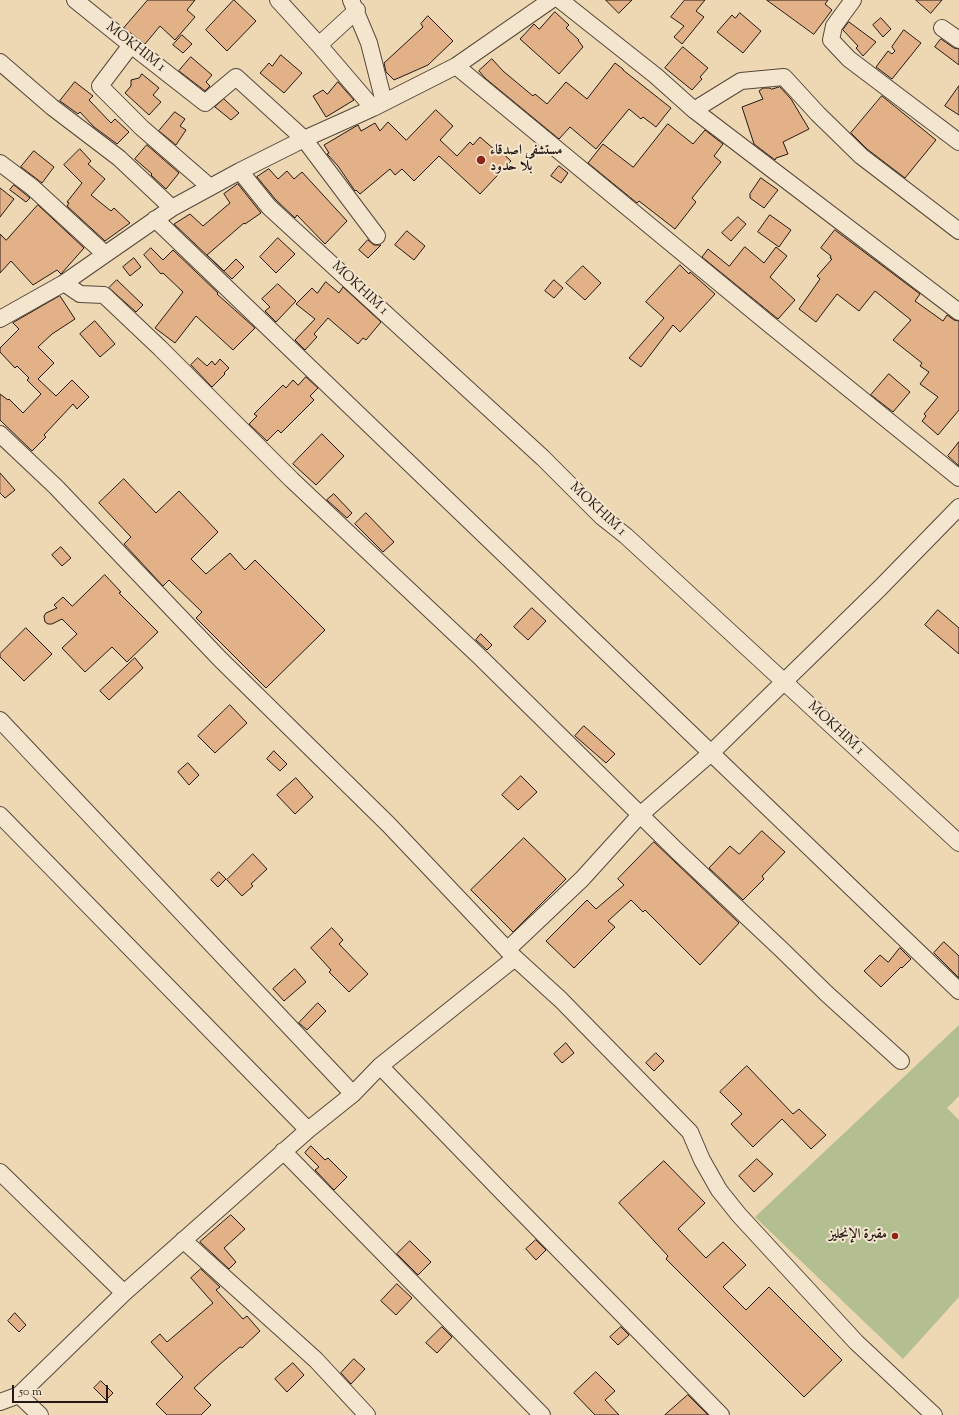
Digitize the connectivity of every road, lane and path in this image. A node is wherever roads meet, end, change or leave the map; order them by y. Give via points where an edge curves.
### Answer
1 (75, 0) edge
2 (278, 0) edge
3 (551, 0) edge
4 (560, 0) edge
5 (853, 0) edge
6 (354, 5) edge
7 (942, 28) dead end
8 (959, 40) edge
9 (131, 45) junction
10 (319, 45) junction
11 (0, 62) edge
12 (456, 66) junction
13 (378, 105) junction
14 (694, 110) junction
15 (304, 139) junction
16 (959, 142) edge
17 (0, 163) edge
18 (240, 171) junction
19 (210, 187) junction
20 (172, 208) junction
21 (155, 219) junction
22 (959, 230) edge
23 (377, 236) dead end
24 (105, 254) junction
25 (64, 283) junction
26 (959, 312) edge
27 (0, 319) edge
28 (0, 434) edge
29 (959, 478) edge
30 (959, 507) edge
31 (784, 682) junction
32 (0, 720) edge
33 (711, 753) junction
34 (0, 815) edge
35 (640, 815) junction
36 (959, 843) edge
37 (511, 954) junction
38 (959, 991) edge
39 (901, 1061) dead end
40 (380, 1066) junction
41 (353, 1094) junction
42 (308, 1130) junction
43 (284, 1151) junction
44 (0, 1172) edge
45 (183, 1240) junction
46 (124, 1293) junction
47 (19, 1395) junction
48 (0, 1402) edge
49 (40, 1415) edge
50 (367, 1415) edge
51 (542, 1415) edge
52 (721, 1415) edge
53 (934, 1415) edge

1 - 9 street, MOKHIM 1
2 - 10 street
3 - 12 street
4 - 14 street via 656,76
5 - 16 street via 834,26 831,40 849,59
6 - 10 street
6 - 13 street via 369,43
7 - 8 street
9 - 15 street, MOKHIM 1 via 205,103 236,77
9 - 19 street via 100,86 142,128
10 - 13 street
11 - 20 street via 52,107 119,158
12 - 13 street
12 - 29 street
13 - 15 street
14 - 22 street via 741,81 784,77 861,156
14 - 26 street
15 - 18 street
15 - 23 street, MOKHIM 1
17 - 24 street via 32,187
18 - 19 street
18 - 31 street, MOKHIM 1 via 269,207 543,458 602,517 626,536
19 - 20 street
20 - 21 street
21 - 24 street
21 - 33 street
24 - 25 street
25 - 27 street
25 - 35 street via 80,294 104,296 160,348 292,480 481,658
28 - 37 street via 56,487 220,659 389,825
30 - 31 street
31 - 33 street
31 - 36 street, MOKHIM 1
32 - 41 street
33 - 35 street
33 - 38 street
34 - 42 street
35 - 37 street
35 - 39 street
37 - 40 street
37 - 53 street via 561,1000 690,1132 719,1190 739,1215 856,1342
40 - 41 street
40 - 52 street
41 - 42 street
42 - 43 street
43 - 45 street
43 - 51 street
44 - 46 street
45 - 46 street
45 - 50 street via 316,1360
46 - 47 street
47 - 48 street
47 - 49 street

